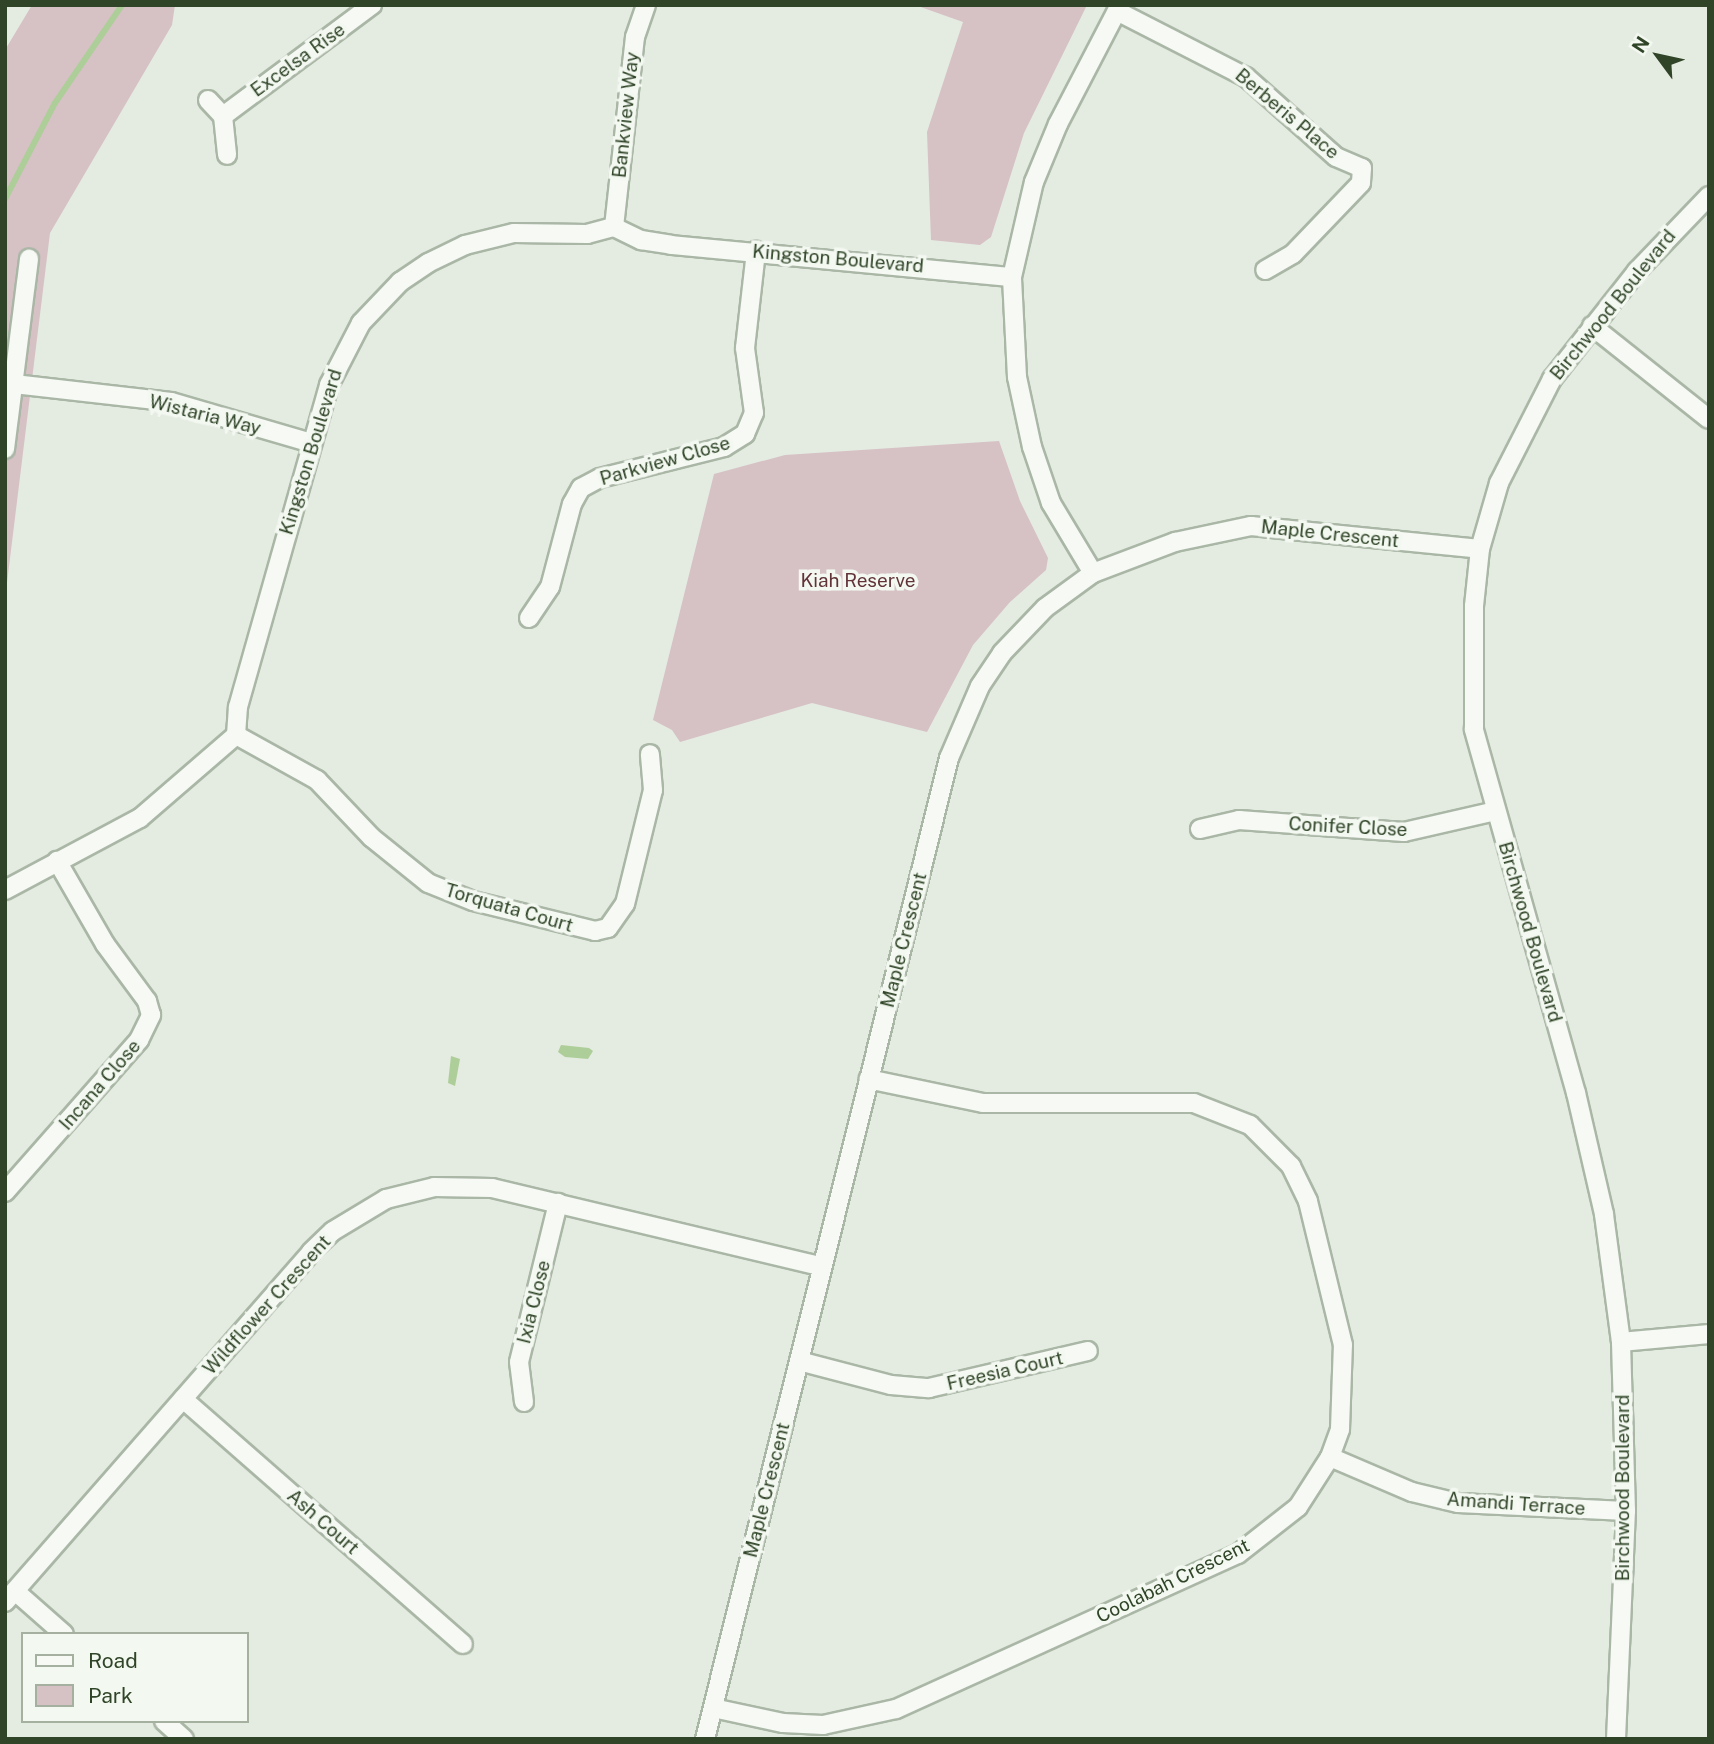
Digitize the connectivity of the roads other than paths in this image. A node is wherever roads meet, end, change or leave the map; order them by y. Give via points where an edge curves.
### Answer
1 (372, 5) edge
2 (646, 5) edge
3 (1119, 8) edge
4 (208, 100) dead end
5 (223, 116) junction
6 (227, 155) dead end
7 (1709, 196) edge
8 (614, 227) junction
9 (756, 251) junction
10 (29, 259) dead end
11 (1265, 270) dead end
12 (1012, 277) junction
13 (1592, 326) junction
14 (14, 384) junction
15 (1709, 419) edge
16 (311, 443) junction
17 (5, 449) edge
18 (1480, 549) junction
19 (1093, 573) junction
20 (529, 618) dead end
21 (236, 735) junction
22 (650, 754) dead end
23 (1496, 811) junction
24 (1200, 829) dead end
25 (58, 861) junction
26 (5, 890) edge
27 (868, 1079) junction
28 (5, 1192) edge
29 (558, 1203) junction
30 (820, 1266) junction
31 (1709, 1334) edge
32 (1621, 1342) junction
33 (1088, 1351) dead end
34 (799, 1361) junction
35 (183, 1399) junction
36 (524, 1402) dead end
37 (1330, 1457) junction
38 (1626, 1511) junction
39 (10, 1596) edge
40 (61, 1632) edge
41 (463, 1644) dead end
42 (713, 1708) junction
43 (166, 1723) edge
44 (184, 1739) edge
45 (705, 1739) edge
46 (1616, 1739) edge

1 - 5 street, Excelsa Rise
2 - 8 street, Bankview Way via 635,37
3 - 11 street, Berberis Place via 1247,77 1336,157 1362,168 1361,183 1293,254
3 - 12 street via 1058,124 1034,182
4 - 5 street
5 - 6 street
7 - 13 street, Birchwood Boulevard via 1676,225
8 - 9 street, Kingston Boulevard via 641,240
8 - 16 street, Kingston Boulevard via 587,234 514,233 465,244 400,282 345,346
9 - 12 street, Kingston Boulevard
9 - 20 street, Parkview Close via 745,348 754,413 745,435 724,447 600,478 581,488 572,503 550,587
10 - 14 street
12 - 19 street via 1017,377 1032,447 1051,503
13 - 15 street
13 - 18 street, Birchwood Boulevard via 1526,425 1499,483
14 - 16 street, Wistaria Way via 171,402
14 - 17 street
16 - 21 street, Kingston Boulevard via 238,707
18 - 19 street, Maple Crescent via 1251,526 1175,542
18 - 23 street, Birchwood Boulevard via 1471,662 1474,729
19 - 27 street, Maple Crescent via 1045,608 1002,653 980,686 950,758
21 - 22 street, Torquata Court via 317,780 379,845 428,883 473,901 595,931 608,929 625,904 653,790
21 - 25 street via 140,818
23 - 24 street, Conifer Close via 1404,832 1239,820
23 - 32 street, Birchwood Boulevard via 1576,1093 1604,1214
25 - 26 street
25 - 28 street, Incana Close via 105,944 147,1001 151,1015 139,1040
27 - 30 street, Maple Crescent
27 - 37 street, Coolabah Crescent via 982,1103 1195,1103 1250,1125 1291,1166 1308,1201 1343,1345 1344,1399
29 - 30 street, Wildflower Crescent
29 - 35 street, Wildflower Crescent via 464,1184 386,1199 361,1212 311,1252
29 - 36 street, Ixia Close via 519,1362
30 - 34 street, Maple Crescent
31 - 32 street
32 - 38 street, Birchwood Boulevard
33 - 34 street, Freesia Court via 929,1388 891,1385
34 - 42 street, Maple Crescent
35 - 39 street, Wildflower Crescent
35 - 41 street, Ash Court
37 - 38 street, Amandi Terrace via 1412,1492 1458,1503
37 - 42 street, Coolabah Crescent via 1298,1507 1238,1554 896,1709 823,1725 783,1723
38 - 46 street, Birchwood Boulevard
39 - 40 street
42 - 45 street, Maple Crescent
43 - 44 street

